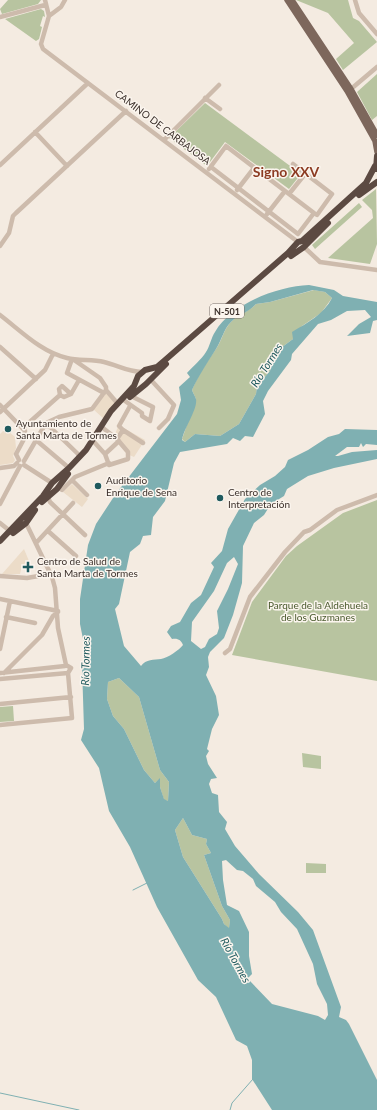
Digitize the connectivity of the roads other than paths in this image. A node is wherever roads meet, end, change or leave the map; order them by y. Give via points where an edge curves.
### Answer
1 (287, 0) edge
2 (292, 0) edge
3 (355, 0) edge
4 (63, 1) edge
5 (46, 4) edge
6 (55, 11) junction
7 (50, 16) junction
8 (0, 17) edge
9 (377, 34) edge
10 (377, 67) edge
11 (88, 83) junction
12 (219, 85) dead end
13 (351, 89) junction
14 (206, 98) junction
15 (220, 109) dead end
16 (126, 111) junction
17 (35, 132) junction
18 (377, 135) edge
19 (164, 140) junction
20 (377, 152) edge
21 (377, 156) edge
22 (293, 164) dead end
23 (0, 165) edge
24 (67, 166) junction
25 (211, 167) junction
26 (254, 168) junction
27 (376, 169) edge
28 (207, 172) junction
29 (305, 174) junction
30 (377, 182) edge
31 (238, 188) junction
32 (285, 191) junction
33 (235, 193) junction
34 (289, 194) junction
35 (269, 211) junction
36 (314, 213) junction
37 (265, 216) junction
38 (301, 244) junction
39 (0, 246) edge
40 (377, 270) edge
41 (0, 315) edge
42 (0, 347) edge
43 (53, 354) junction
44 (73, 360) junction
45 (85, 360) junction
46 (82, 366) junction
47 (128, 370) junction
48 (142, 372) junction
49 (152, 375) junction
50 (36, 379) junction
51 (79, 380) junction
52 (137, 380) junction
53 (144, 386) junction
54 (105, 390) junction
55 (71, 394) junction
56 (60, 395) junction
57 (131, 396) junction
58 (125, 401) junction
59 (118, 404) junction
60 (0, 405) edge
61 (130, 406) junction
62 (2, 410) edge
63 (43, 426) junction
64 (23, 428) junction
65 (103, 428) junction
66 (159, 428) dead end
67 (123, 430) junction
68 (36, 440) junction
69 (118, 440) junction
70 (95, 443) junction
71 (143, 443) dead end
72 (105, 454) junction
73 (79, 458) junction
74 (20, 464) junction
75 (109, 464) junction
76 (69, 468) junction
77 (1, 469) edge
78 (72, 480) junction
79 (55, 486) junction
80 (87, 495) dead end
81 (377, 495) edge
82 (48, 497) junction
83 (74, 503) dead end
84 (0, 504) edge
85 (63, 514) junction
86 (24, 520) junction
87 (0, 523) edge
88 (10, 531) junction
89 (48, 531) junction
90 (85, 535) dead end
91 (0, 541) edge
92 (36, 543) junction
93 (0, 547) edge
94 (76, 556) dead end
95 (50, 574) junction
96 (0, 576) edge
97 (0, 599) edge
98 (10, 601) junction
99 (58, 611) junction
100 (6, 617) junction
101 (35, 623) dead end
102 (2, 628) edge
103 (0, 649) edge
104 (225, 653) dead end
105 (66, 666) junction
106 (2, 673) edge
107 (67, 673) junction
108 (0, 679) edge
109 (71, 697) junction
110 (0, 704) edge
111 (0, 725) edge

1 - 20 main road via 347,91 371,134
2 - 13 main road
3 - 9 street via 359,13
4 - 6 street, CAMINO DE CARBAJOSA via 61,8
5 - 6 street
5 - 7 street
5 - 8 street
6 - 7 street, CAMINO DE CARBAJOSA
7 - 11 street, CAMINO DE CARBAJOSA via 41,44 43,48
10 - 13 street
11 - 16 street, CAMINO DE CARBAJOSA
11 - 17 street
12 - 14 street
13 - 18 main road
14 - 15 street
14 - 19 street
16 - 19 street, CAMINO DE CARBAJOSA
16 - 24 street
17 - 23 street
17 - 24 street
19 - 28 street, CAMINO DE CARBAJOSA
21 - 27 highway, N-501
22 - 29 street
24 - 39 street via 16,212 9,233
25 - 26 street via 226,146
25 - 28 street
25 - 31 street
26 - 31 street
26 - 32 street
27 - 38 highway, N-501 via 366,183
28 - 33 street, CAMINO DE CARBAJOSA
29 - 34 street
29 - 36 street via 332,194 317,215
30 - 38 highway, N-501
31 - 33 street
31 - 35 street
32 - 34 street
32 - 35 street
33 - 37 street, CAMINO DE CARBAJOSA
34 - 36 street
35 - 36 street via 298,234
35 - 37 street
37 - 38 street, CAMINO DE CARBAJOSA
38 - 40 street, CAMINO DE CARBAJOSA via 320,262
38 - 49 highway, N-501
41 - 43 street
42 - 50 street
43 - 44 street
43 - 50 street via 45,370
44 - 45 street
44 - 46 street
44 - 51 street via 67,372
45 - 46 street
45 - 47 street via 103,362
46 - 54 street via 100,378
47 - 48 street
47 - 52 street
48 - 49 highway
48 - 52 highway
49 - 53 highway
49 - 66 street via 174,405 168,419
50 - 62 street
51 - 54 street
51 - 55 street
52 - 53 highway via 140,386
52 - 59 highway
53 - 57 highway
54 - 59 street
54 - 63 street via 92,409 59,417
55 - 56 street
55 - 56 street via 62,386 58,391
56 - 64 street
57 - 58 highway
57 - 61 street via 153,407 150,421 142,416 142,412
58 - 61 street
58 - 65 highway via 113,412
59 - 73 highway via 106,417
60 - 62 street
61 - 67 street via 120,426
62 - 64 street
63 - 68 street
63 - 73 street via 50,427 78,454
64 - 74 street via 26,434 16,454
65 - 69 street
65 - 70 highway
67 - 69 street
67 - 71 street
68 - 74 street
68 - 76 street
69 - 72 street
69 - 75 street via 129,454 127,460
70 - 72 street
70 - 79 highway
72 - 75 street
73 - 76 highway
74 - 77 street
74 - 79 street
74 - 84 street
75 - 78 street
76 - 79 highway
78 - 79 street via 62,490
78 - 80 street
79 - 82 highway
79 - 86 highway
81 - 104 street via 337,510 304,532 250,597 230,649
82 - 85 street
82 - 86 highway
83 - 85 street
85 - 89 street
85 - 90 street
86 - 88 highway
86 - 92 street
86 - 93 highway
87 - 88 street
88 - 91 highway
89 - 92 street
89 - 94 street
92 - 95 street
95 - 96 street via 28,578
95 - 99 street
97 - 98 street
98 - 99 street
98 - 100 street
99 - 105 street via 58,628
99 - 106 street via 42,635
100 - 101 street
100 - 102 street
102 - 103 street
105 - 106 street
105 - 107 street via 71,668
107 - 108 street
107 - 109 street
109 - 110 street
109 - 111 street via 72,718

